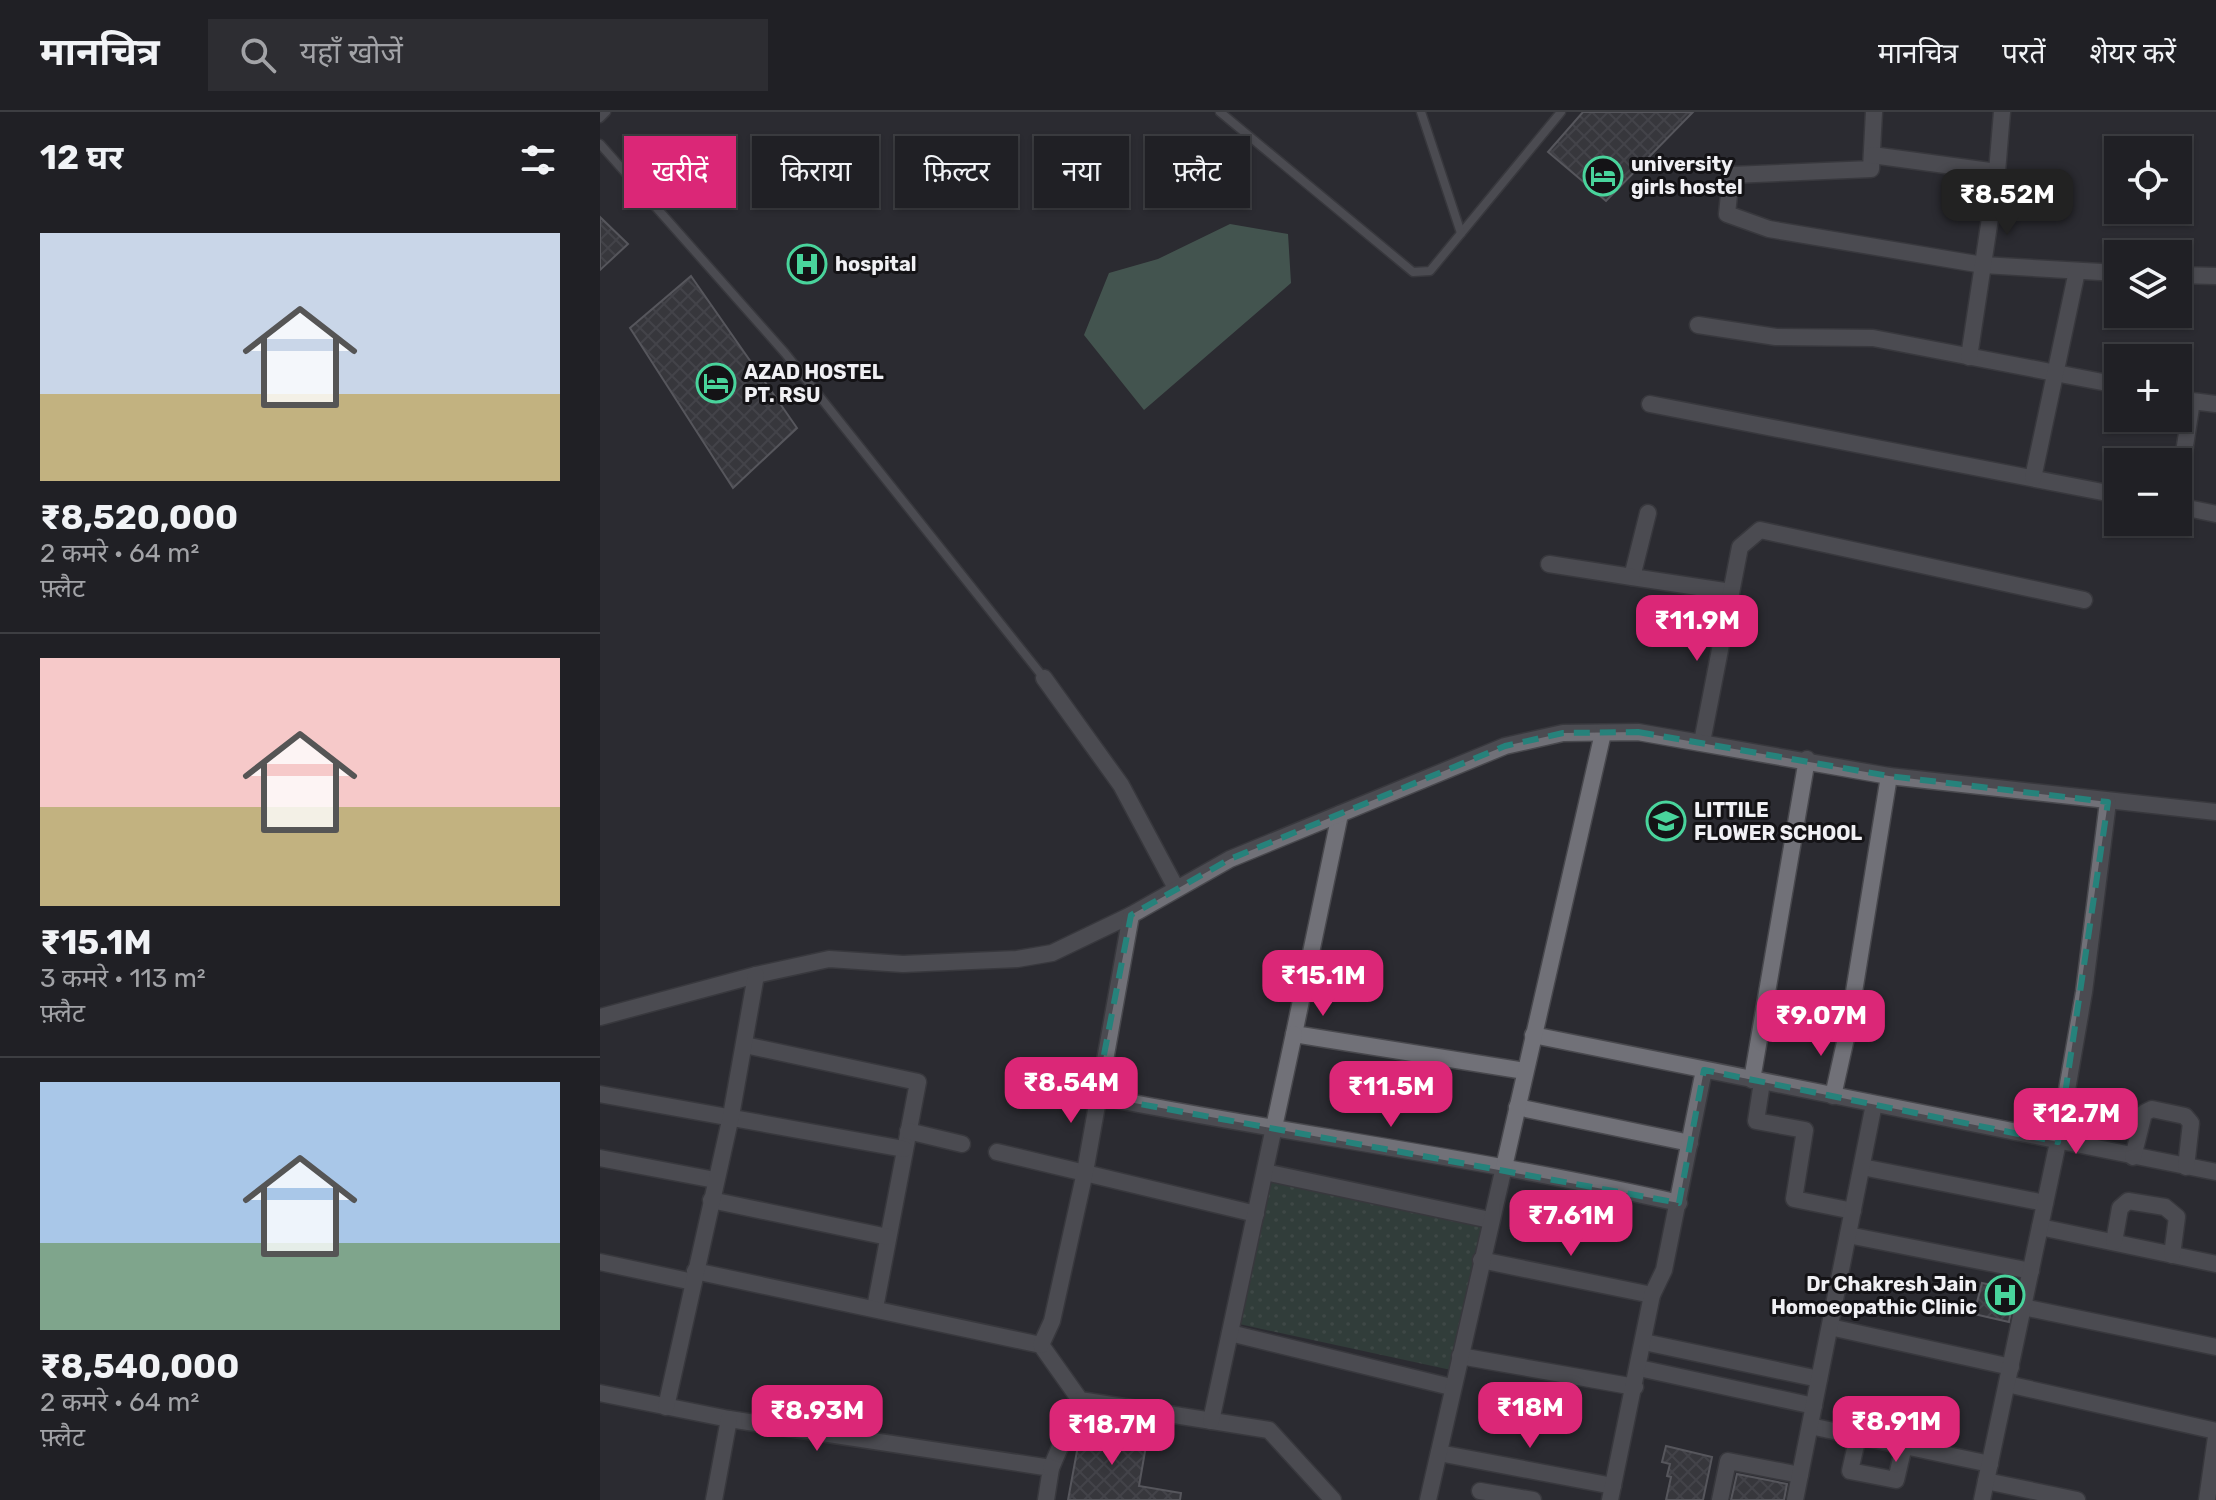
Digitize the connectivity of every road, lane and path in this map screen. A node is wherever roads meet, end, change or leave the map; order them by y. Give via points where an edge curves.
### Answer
1 (606, 112) edge
2 (1220, 112) edge
3 (1421, 112) edge
4 (1561, 112) edge
5 (1874, 112) edge
6 (2002, 112) edge
7 (600, 118) edge
8 (600, 144) edge
9 (1872, 155) junction
10 (1997, 172) junction
11 (1461, 233) junction
12 (1983, 265) junction
13 (2077, 271) junction
14 (2104, 272) edge
15 (2192, 275) edge
16 (2216, 276) edge
17 (1698, 325) dead end
18 (1969, 357) junction
19 (2057, 371) junction
20 (2104, 382) edge
21 (2192, 401) edge
22 (1650, 404) dead end
23 (2216, 404) edge
24 (2033, 478) junction
25 (2104, 492) edge
26 (2192, 509) edge
27 (1648, 513) dead end
28 (2216, 514) edge
29 (1549, 564) dead end
30 (1632, 577) junction
31 (1731, 592) junction
32 (2084, 600) dead end
33 (1044, 678) joint
34 (1603, 733) junction
35 (1702, 742) junction
36 (1807, 759) junction
37 (1889, 776) junction
38 (2108, 802) junction
39 (2216, 812) edge
40 (1340, 814) junction
41 (1176, 888) junction
42 (1131, 915) junction
43 (756, 975) junction
44 (600, 1017) edge
45 (1294, 1034) junction
46 (1533, 1035) junction
47 (745, 1045) junction
48 (1704, 1070) junction
49 (1525, 1071) junction
50 (1757, 1081) junction
51 (600, 1094) edge
52 (1096, 1096) junction
53 (1833, 1096) junction
54 (1874, 1104) junction
55 (1517, 1107) junction
56 (731, 1116) junction
57 (1273, 1130) junction
58 (908, 1131) junction
59 (2058, 1142) junction
60 (1690, 1143) junction
61 (962, 1144) dead end
62 (904, 1149) junction
63 (997, 1152) dead end
64 (2133, 1157) junction
65 (600, 1158) edge
66 (1504, 1167) junction
67 (1862, 1167) junction
68 (2186, 1167) junction
69 (1085, 1172) junction
70 (1265, 1172) junction
71 (2216, 1172) edge
72 (715, 1180) junction
73 (711, 1200) junction
74 (1679, 1203) junction
75 (2045, 1203) junction
76 (1853, 1211) junction
77 (1256, 1214) junction
78 (1490, 1220) junction
79 (2040, 1227) junction
80 (1848, 1235) junction
81 (888, 1237) junction
82 (2114, 1242) junction
83 (2172, 1255) junction
84 (1481, 1260) junction
85 (600, 1262) edge
86 (2216, 1264) edge
87 (2031, 1271) junction
88 (694, 1277) junction
89 (1652, 1295) junction
90 (2023, 1307) junction
91 (875, 1308) junction
92 (1830, 1327) junction
93 (1230, 1333) junction
94 (1644, 1342) junction
95 (1041, 1345) junction
96 (2216, 1347) edge
97 (1460, 1356) junction
98 (1639, 1368) junction
99 (2009, 1376) junction
100 (1819, 1379) junction
101 (1451, 1387) junction
102 (1635, 1387) junction
103 (600, 1393) edge
104 (1080, 1400) junction
105 (1814, 1406) junction
106 (666, 1407) junction
107 (729, 1419) junction
108 (1211, 1421) junction
109 (1810, 1426) junction
110 (2216, 1431) edge
111 (1858, 1436) junction
112 (2216, 1437) edge
113 (1904, 1446) junction
114 (1439, 1453) junction
115 (1990, 1464) junction
116 (1051, 1468) junction
117 (1800, 1475) junction
118 (1986, 1481) junction
119 (1480, 1491) dead end
120 (1612, 1493) edge
121 (714, 1500) edge
122 (1046, 1500) edge
123 (1333, 1500) edge
124 (1428, 1500) edge
125 (1533, 1500) edge
126 (1720, 1500) edge
127 (1795, 1500) edge
128 (1982, 1500) edge
129 (2077, 1500) edge
130 (2207, 1500) edge

1 - 7 lane
2 - 11 lane via 1413,272 1430,271
3 - 11 lane
4 - 11 lane
5 - 9 street
6 - 10 street
8 - 33 lane via 785,353
9 - 10 street
9 - 12 street via 1871,169 1731,175 1727,214 1769,229
10 - 12 street
12 - 13 street
12 - 18 street
13 - 14 street
13 - 19 street
15 - 16 street
17 - 18 street via 1776,337 1873,338
18 - 19 street
19 - 20 street
19 - 24 street
21 - 23 street
22 - 24 street
24 - 25 street
26 - 28 street
27 - 30 street
29 - 30 street
30 - 31 street
31 - 32 street via 1740,547 1760,530
31 - 35 street
33 - 41 street via 1121,785
34 - 35 street via 1638,732
34 - 40 street via 1563,733 1505,746
34 - 46 street
35 - 36 street
36 - 37 street
36 - 50 street
37 - 38 street
37 - 53 street
38 - 39 street
38 - 59 street
40 - 41 street via 1230,859
40 - 45 street
41 - 42 street
42 - 43 street via 1052,953 1017,959 903,964 829,959
42 - 52 street
43 - 44 street
43 - 47 street
45 - 49 street
45 - 57 street
46 - 48 street
46 - 49 street
47 - 56 street
47 - 58 street via 918,1082
48 - 50 street
48 - 60 street
49 - 55 street
50 - 53 street
50 - 76 street via 1756,1121 1805,1130 1794,1199
51 - 56 street
52 - 57 street
52 - 69 street
53 - 54 street
54 - 59 street
54 - 67 street
55 - 60 street
55 - 66 street
56 - 62 street
56 - 72 street
57 - 66 street
57 - 70 street
58 - 61 street
58 - 62 street
59 - 64 street
59 - 75 street
60 - 74 street
62 - 81 street
63 - 69 street
64 - 68 street
64 - 68 street via 2144,1113 2152,1109 2185,1116 2191,1123
65 - 72 street
66 - 74 street
66 - 78 street
67 - 75 street
67 - 76 street
68 - 71 street
69 - 77 street
69 - 95 street via 1052,1321
70 - 77 street
70 - 78 street
72 - 73 street
73 - 81 street
73 - 88 street
74 - 89 street via 1664,1270
75 - 79 street
76 - 80 street
77 - 93 street
78 - 84 street
79 - 82 street
79 - 87 street
80 - 87 street
80 - 92 street
81 - 91 street
82 - 83 street
82 - 83 street via 2120,1208 2128,1201 2165,1207 2177,1217
83 - 86 street
84 - 89 street
84 - 97 street
85 - 88 street
87 - 90 street
88 - 91 street
88 - 106 street
89 - 94 street
90 - 96 street
90 - 99 street
91 - 95 street
92 - 99 street
92 - 100 street
93 - 101 street
93 - 108 street
94 - 98 street
94 - 100 street
95 - 104 street
97 - 101 street
97 - 102 street
98 - 102 street
98 - 105 street
99 - 110 street
99 - 115 street
100 - 105 street
101 - 114 street
102 - 120 street
103 - 106 street
104 - 108 street
104 - 116 street
105 - 109 street
106 - 107 street
107 - 116 street
107 - 121 street
108 - 123 street via 1269,1430
109 - 111 street
109 - 117 street
111 - 113 street
111 - 113 street via 1850,1471 1896,1480
112 - 130 street
113 - 115 street
114 - 120 street
114 - 124 street
115 - 118 street
116 - 122 street
117 - 126 street via 1728,1461
117 - 127 street
118 - 128 street
118 - 129 street
119 - 125 street

